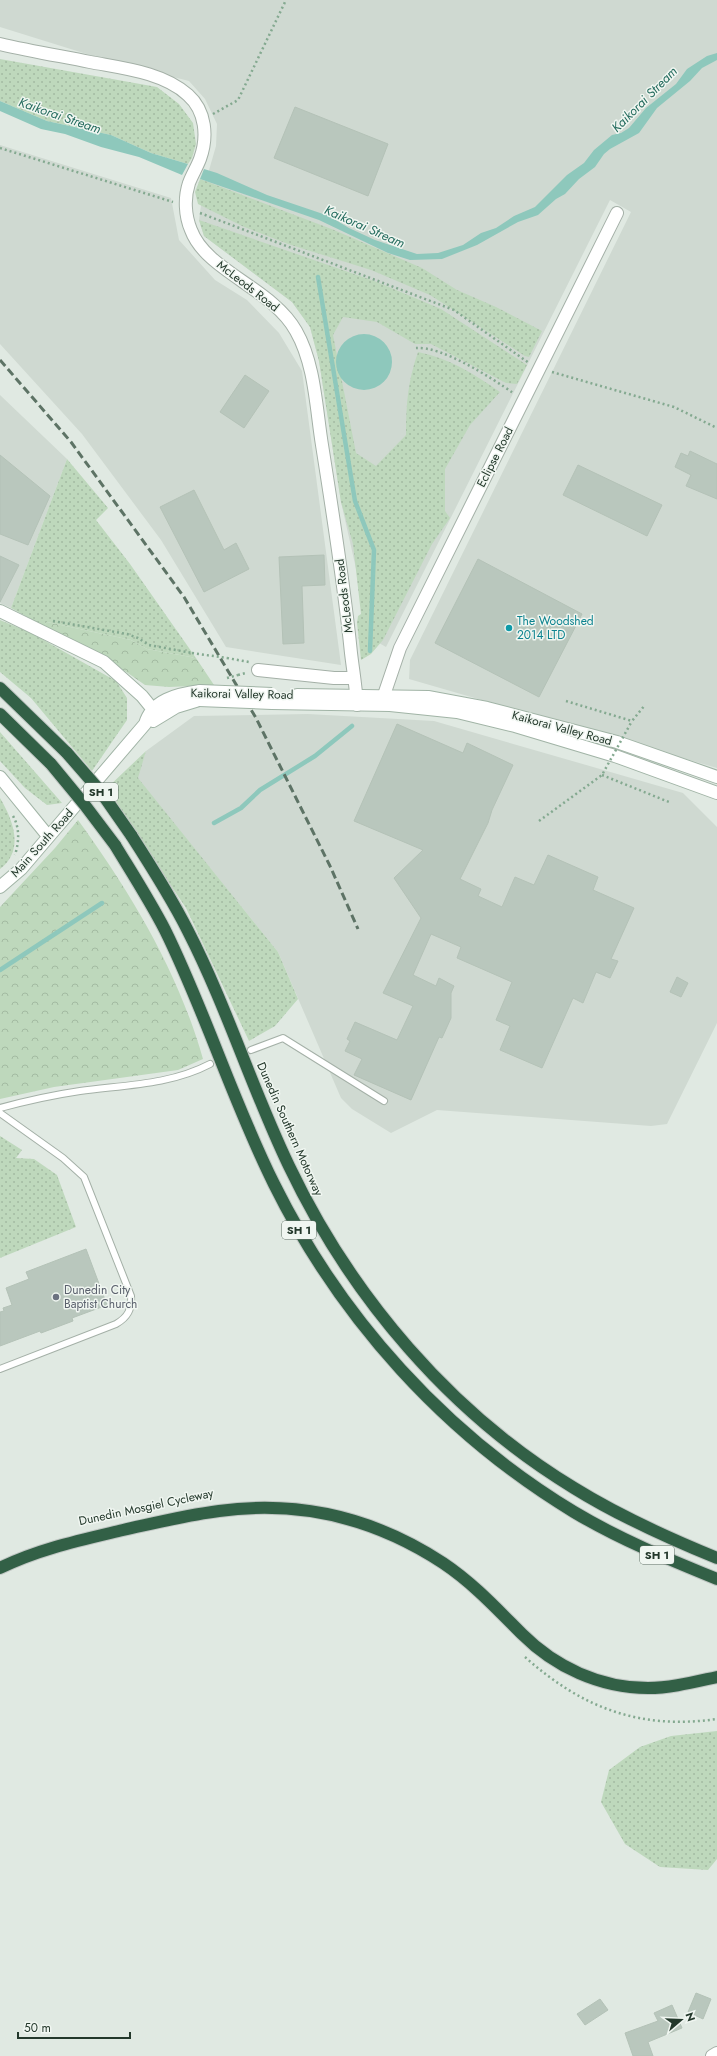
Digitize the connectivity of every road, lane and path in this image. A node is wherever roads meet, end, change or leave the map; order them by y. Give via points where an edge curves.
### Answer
1 (286, 0) edge
2 (0, 44) edge
3 (203, 120) junction
4 (0, 148) edge
5 (173, 202) dead end
6 (617, 213) dead end
7 (200, 214) dead end
8 (416, 348) dead end
9 (530, 364) dead end
10 (568, 377) dead end
11 (524, 400) junction
12 (717, 428) edge
13 (0, 611) edge
14 (50, 621) dead end
15 (258, 670) joint
16 (353, 678) junction
17 (0, 688) edge
18 (357, 700) junction
19 (384, 700) junction
20 (566, 702) dead end
21 (645, 705) dead end
22 (156, 713) junction
23 (0, 714) edge
24 (632, 721) junction
25 (144, 724) joint
26 (602, 774) junction
27 (717, 776) edge
28 (0, 777) edge
29 (717, 793) edge
30 (669, 802) dead end
31 (12, 814) dead end
32 (539, 821) dead end
33 (48, 836) junction
34 (13, 858) dead end
35 (0, 887) edge
36 (251, 1050) dead end
37 (210, 1064) dead end
38 (384, 1101) dead end
39 (0, 1108) edge
40 (0, 1113) edge
41 (0, 1369) edge
42 (717, 1558) edge
43 (0, 1568) edge
44 (717, 1579) edge
45 (520, 1653) dead end
46 (717, 1677) edge
47 (717, 1719) edge
48 (717, 2053) edge
49 (712, 2056) edge

1 - 3 path via 238,100
2 - 3 street, McLeods Road via 124,69 164,80 194,101
3 - 16 street, McLeods Road via 205,140 189,183 187,197 187,215 191,231 196,241 215,261 277,306 296,331 303,346 309,363 339,547
4 - 5 path
6 - 11 street, Eclipse Road
7 - 9 path via 454,310
8 - 11 path via 424,347 457,361
10 - 12 path via 674,407
11 - 19 street, Eclipse Road via 400,648
13 - 22 street via 104,662 124,678
14 - 15 path, bridge via 133,635 149,645 248,660
15 - 16 street
16 - 18 street, McLeods Road
17 - 42 highway, Dunedin Southern Motorway / SH 1, bridge via 67,753 101,792 159,879 189,932 259,1099 304,1195 333,1248 354,1279 405,1344 464,1405 548,1472 604,1506
18 - 19 street, Kaikorai Valley Road
18 - 22 street, Kaikorai Valley Road, bridge via 174,696
19 - 27 street, Kaikorai Valley Road via 428,697 487,708 617,742
19 - 29 street, Kaikorai Valley Road via 457,712 515,726 615,756
20 - 24 path
21 - 24 path
22 - 25 street, Kaikorai Valley Road via 147,716
23 - 44 highway, SH 1, bridge via 51,764 114,845 164,929 274,1183 317,1259 351,1311 375,1340 452,1422 541,1491 574,1512 647,1550
24 - 26 path, bridge
25 - 33 street, Main South Road
26 - 30 path
26 - 32 path, bridge
28 - 33 street
31 - 34 path via 18,831 18,843
33 - 35 street, Main South Road via 21,868
36 - 38 lane via 283,1038
37 - 39 lane via 184,1076 42,1098
40 - 41 lane via 63,1158 84,1177 131,1296 132,1305 129,1313 116,1324
43 - 46 highway via 48,1549 153,1523 221,1510 286,1509 333,1514 395,1536 444,1564 473,1586 548,1658 575,1672 614,1686 648,1688 679,1686
45 - 47 path via 567,1690 600,1708 658,1720
48 - 49 street

